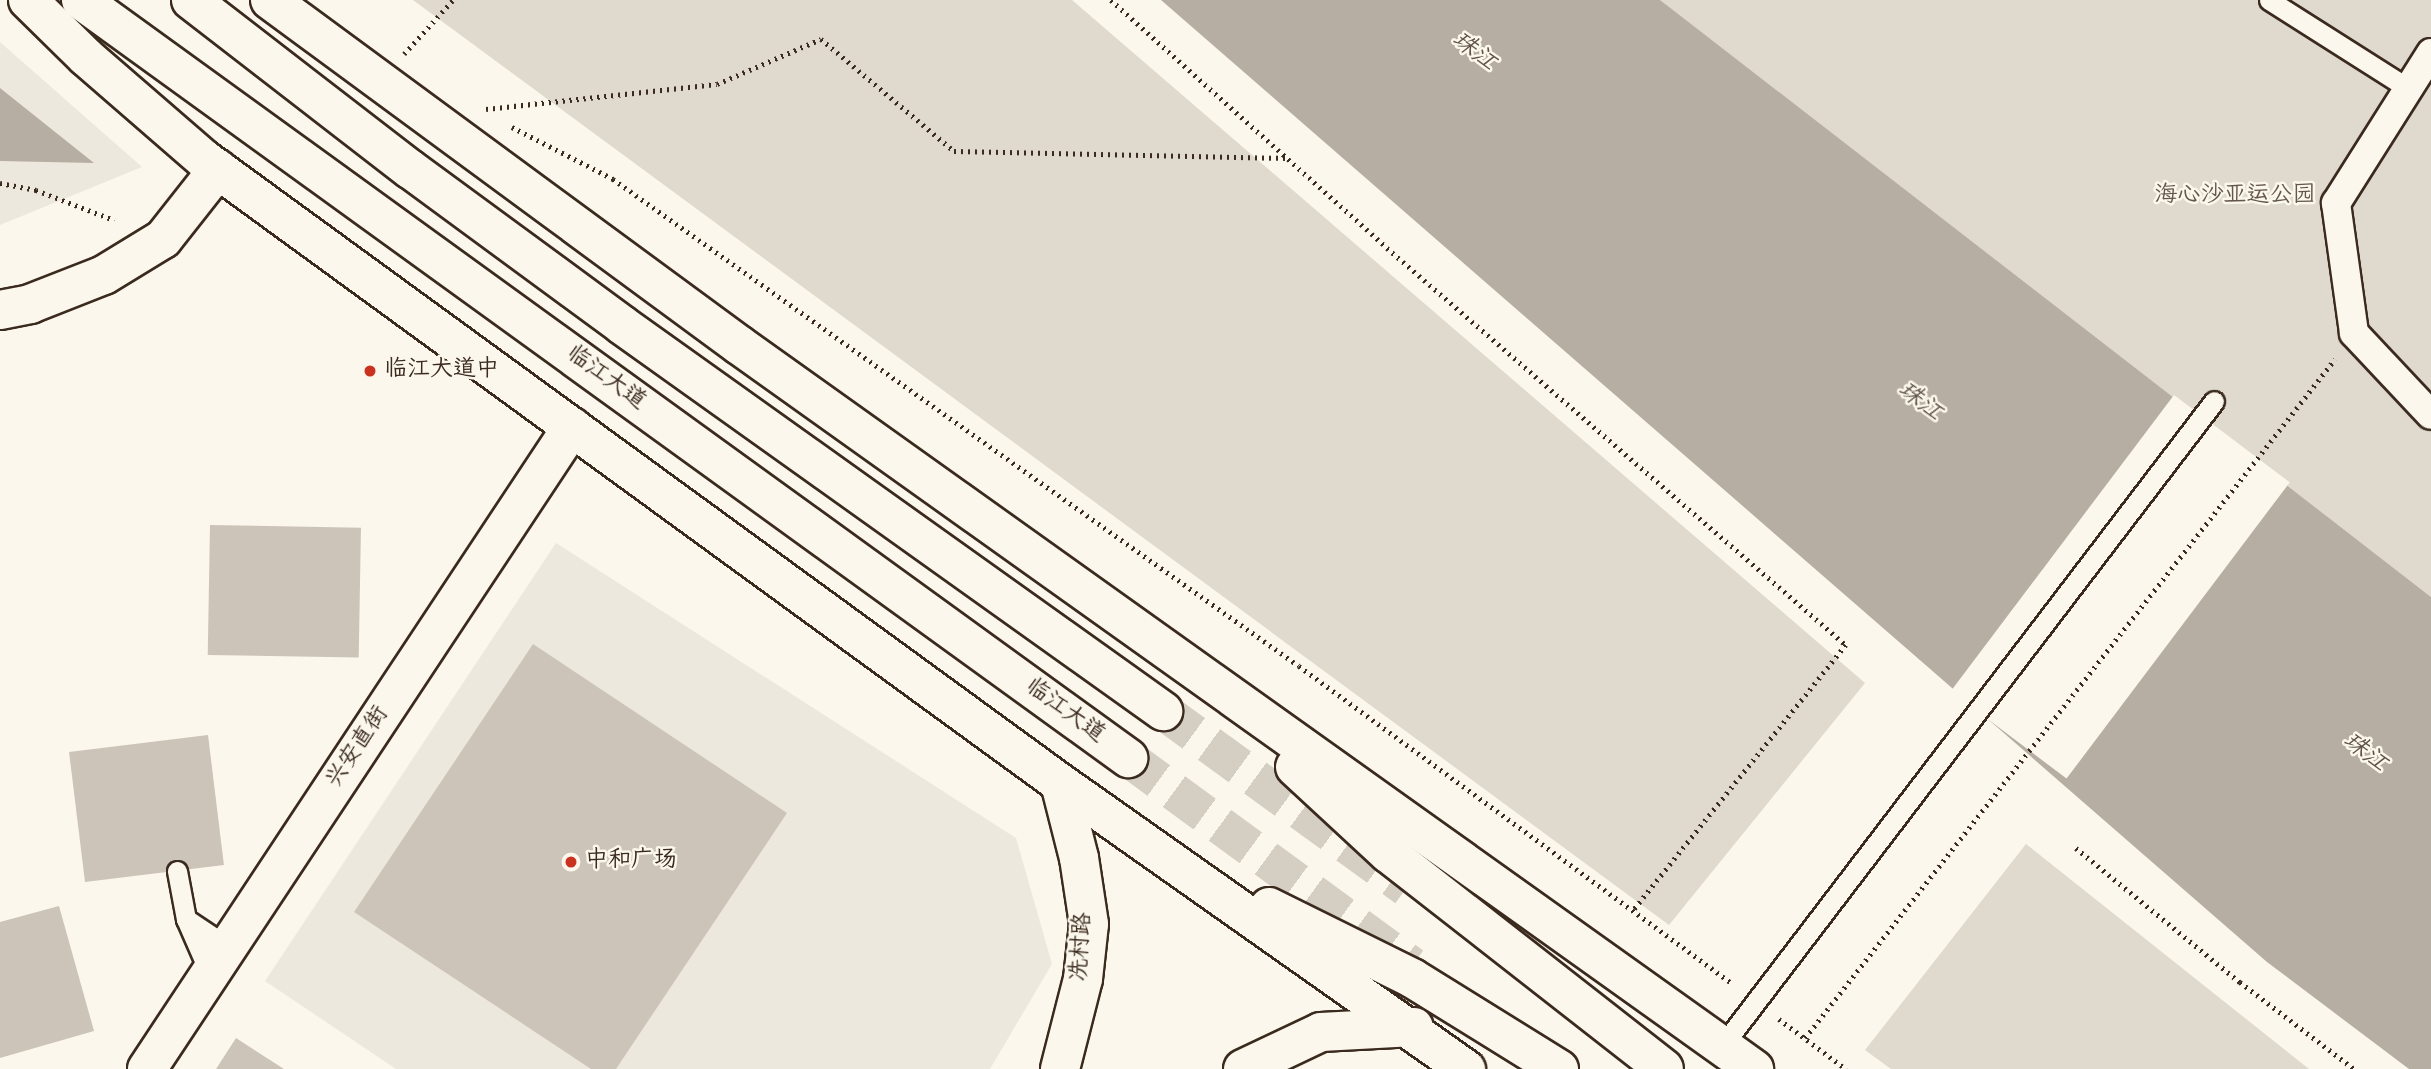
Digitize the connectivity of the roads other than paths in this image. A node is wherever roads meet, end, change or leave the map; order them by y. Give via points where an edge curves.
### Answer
1 (28, 0) edge
2 (81, 0) edge
3 (191, 0) edge
4 (270, 0) edge
5 (2269, 0) edge
6 (2431, 53) edge
7 (2409, 89) junction
8 (218, 169) junction
9 (0, 310) edge
10 (2214, 401) dead end
11 (2431, 415) edge
12 (572, 428) junction
13 (1198, 672) junction
14 (1163, 710) tunnel mouth
15 (1128, 758) tunnel mouth
16 (1060, 783) junction
17 (177, 871) dead end
18 (1190, 873) junction
19 (186, 919) junction
20 (219, 960) junction
21 (1409, 1027) junction
22 (1492, 1027) junction
23 (1722, 1046) junction
24 (147, 1069) edge
25 (1060, 1069) edge
26 (1243, 1069) edge
27 (1466, 1069) edge
28 (1559, 1069) edge
29 (1664, 1069) edge
30 (1754, 1069) edge

1 - 8 main road via 86,57
2 - 15 main road, 临江大道
3 - 14 main road via 622,325
4 - 13 main road via 739,345
5 - 7 lane
6 - 7 street
7 - 11 street via 2336,203 2354,333
8 - 9 main road via 163,239 104,275 30,304
8 - 12 main road
10 - 23 lane
12 - 16 main road
12 - 20 main road, 兴安直街
13 - 23 main road
13 - 29 main road via 1388,853
16 - 18 main road
16 - 25 main road, 冼村路 via 1079,858 1089,924 1083,979
17 - 19 lane
18 - 21 main road
18 - 22 main road via 1345,942
19 - 20 lane
19 - 20 lane
20 - 24 main road, 兴安直街
21 - 22 main road
21 - 26 main road via 1321,1032
21 - 27 main road
22 - 28 main road
23 - 30 main road

